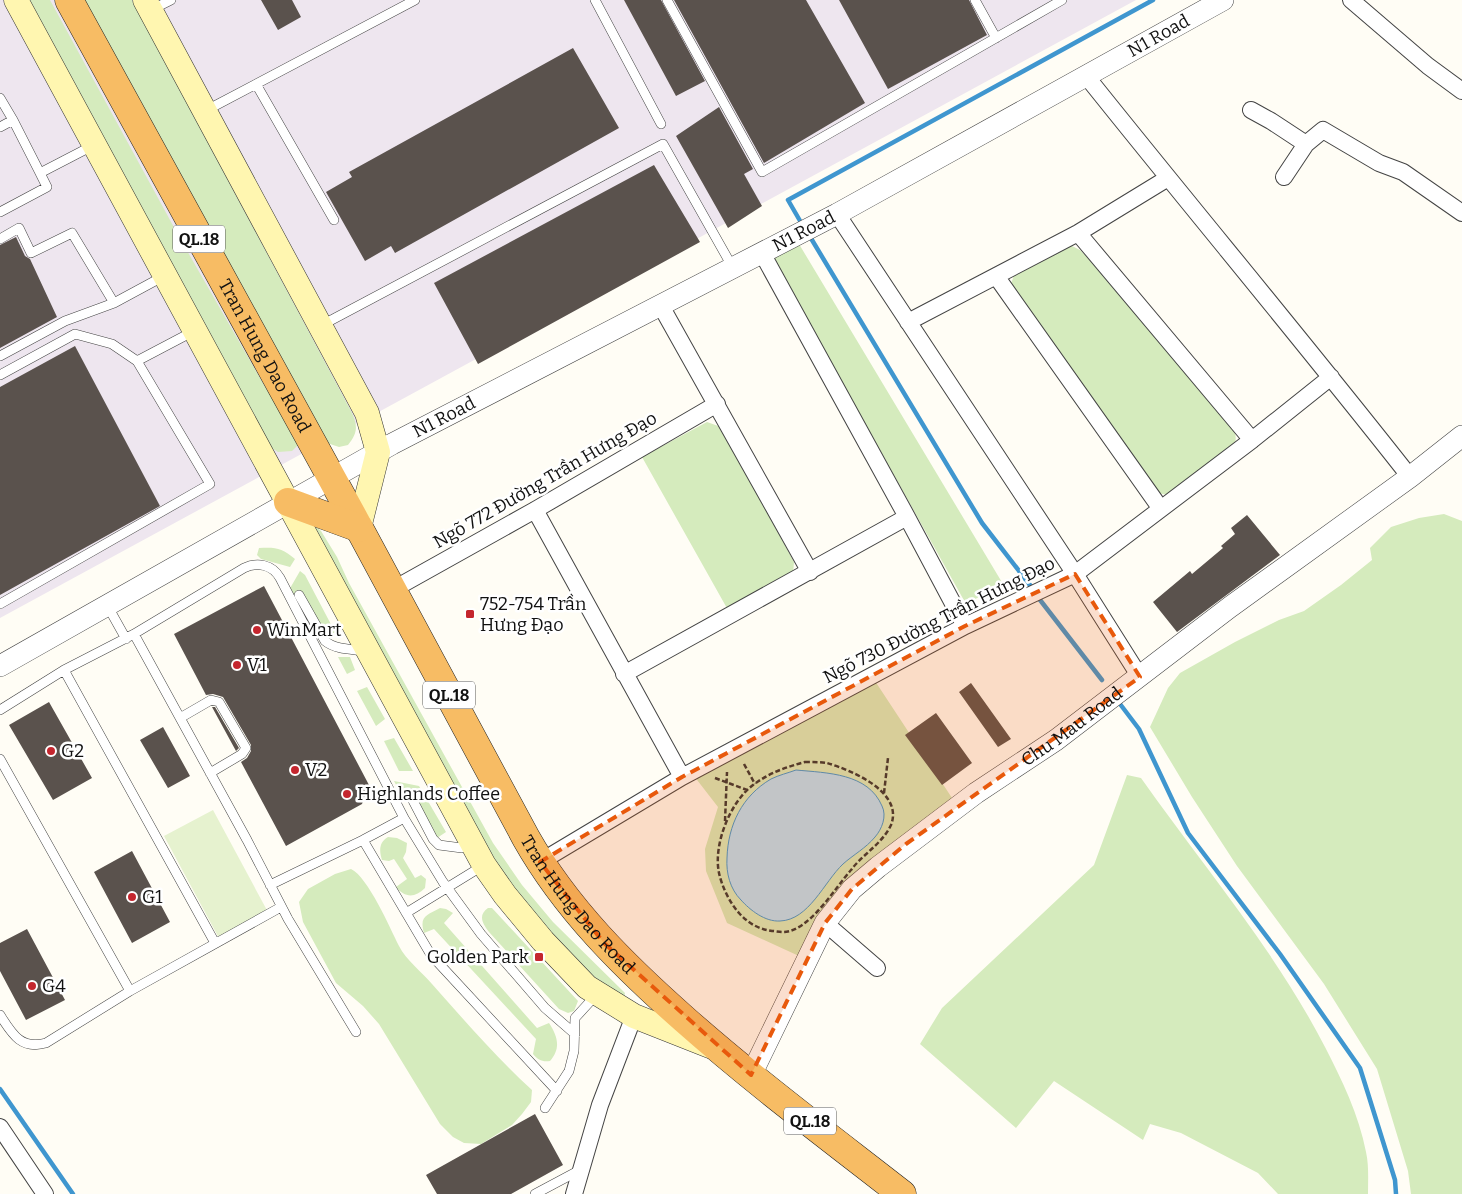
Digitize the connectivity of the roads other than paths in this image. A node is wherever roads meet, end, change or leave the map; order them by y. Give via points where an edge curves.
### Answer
1 (16, 0) edge
2 (69, 0) edge
3 (414, 0) edge
4 (595, 0) edge
5 (668, 0) edge
6 (975, 0) edge
7 (1062, 0) edge
8 (1223, 0) edge
9 (1351, 0) edge
10 (156, 3) edge
11 (996, 38) junction
12 (1087, 77) junction
13 (256, 84) junction
14 (1462, 91) edge
15 (0, 98) edge
16 (1251, 110) dead end
17 (205, 111) junction
18 (13, 120) junction
19 (661, 124) dead end
20 (0, 127) edge
21 (1306, 144) junction
22 (94, 145) junction
23 (40, 173) junction
24 (1284, 177) dead end
25 (1168, 178) junction
26 (0, 212) edge
27 (1462, 213) edge
28 (837, 214) junction
29 (334, 220) dead end
30 (1078, 233) junction
31 (0, 238) edge
32 (762, 253) junction
33 (733, 268) junction
34 (164, 276) junction
35 (996, 276) junction
36 (114, 303) junction
37 (660, 306) junction
38 (908, 322) junction
39 (320, 326) junction
40 (194, 331) junction
41 (0, 356) edge
42 (137, 361) junction
43 (0, 375) edge
44 (1331, 377) junction
45 (717, 404) junction
46 (1462, 436) edge
47 (1252, 440) junction
48 (378, 452) junction
49 (1410, 477) junction
50 (330, 478) junction
51 (288, 502) junction
52 (1161, 509) junction
53 (535, 510) junction
54 (907, 517) junction
55 (359, 528) junction
56 (810, 572) junction
57 (1068, 577) junction
58 (392, 590) junction
59 (299, 594) dead end
60 (0, 604) edge
61 (106, 606) junction
62 (965, 626) junction
63 (134, 634) junction
64 (126, 639) junction
65 (368, 652) junction
66 (0, 666) edge
67 (64, 670) junction
68 (624, 674) junction
69 (1140, 677) junction
70 (0, 710) edge
71 (180, 718) junction
72 (0, 759) edge
73 (210, 773) junction
74 (682, 777) junction
75 (409, 793) dead end
76 (404, 818) junction
77 (363, 840) junction
78 (471, 842) junction
79 (540, 862) junction
80 (484, 865) junction
81 (270, 885) junction
82 (447, 888) junction
83 (281, 906) junction
84 (406, 913) junction
85 (825, 923) junction
86 (215, 942) junction
87 (877, 968) dead end
88 (130, 991) junction
89 (597, 994) junction
90 (0, 1015) edge
91 (634, 1016) junction
92 (356, 1032) dead end
93 (575, 1034) junction
94 (717, 1048) junction
95 (751, 1076) junction
96 (557, 1091) junction
97 (544, 1108) dead end
98 (0, 1127) edge
99 (580, 1170) junction
100 (45, 1194) edge
101 (535, 1194) edge
102 (574, 1194) edge
103 (902, 1194) edge

1 - 22 main road
2 - 50 highway, Tran Hung Dao Road / QL.18
3 - 13 lane
4 - 19 lane
5 - 11 lane via 762,172
6 - 11 lane
7 - 11 lane
8 - 12 street, N1 Road
9 - 14 street
10 - 17 main road
12 - 25 street
12 - 28 street, N1 Road
13 - 17 lane
13 - 29 lane
15 - 18 lane
16 - 21 street
17 - 39 main road
18 - 20 lane
18 - 23 lane
21 - 24 street
21 - 27 street via 1323,130 1379,163 1403,172
22 - 23 lane
22 - 34 main road
23 - 26 lane via 47,187
25 - 30 street
25 - 44 street
28 - 32 street, N1 Road
28 - 38 street
30 - 35 street
30 - 47 street
31 - 36 lane via 19,228 31,253 72,233
32 - 33 street, N1 Road
32 - 54 street
33 - 37 street, N1 Road
33 - 39 lane via 663,144
34 - 36 lane
34 - 40 main road
35 - 38 street
35 - 52 street
36 - 41 lane via 65,320
37 - 45 street
37 - 48 street, N1 Road
38 - 57 street
39 - 48 main road via 367,413
40 - 42 lane
40 - 51 main road
42 - 43 lane via 112,344 75,334
42 - 60 lane via 210,484
44 - 47 street, Ngõ 730 Đường Trần Hưng Đạo
44 - 49 street
45 - 53 street, Ngõ 772 Đường Trần Hưng Đạo
45 - 56 street
46 - 49 street, Chu Mau Road
47 - 52 street, Ngõ 730 Đường Trần Hưng Đạo
48 - 50 street, N1 Road
48 - 55 main road
49 - 69 street, Chu Mau Road via 1230,607
50 - 51 street, N1 Road
50 - 55 highway, Tran Hung Dao Road / QL.18
51 - 55 highway
51 - 61 street, N1 Road
51 - 65 main road
52 - 57 street, Ngõ 730 Đường Trần Hưng Đạo
53 - 58 street, Ngõ 772 Đường Trần Hưng Đạo
53 - 68 street
54 - 56 street
54 - 62 street
55 - 58 highway, Tran Hung Dao Road / QL.18
56 - 68 street
57 - 62 street, Ngõ 730 Đường Trần Hưng Đạo
57 - 69 street
58 - 79 highway, Tran Hung Dao Road / QL.18
59 - 65 lane via 325,641 330,645
61 - 64 lane
61 - 66 street, N1 Road
62 - 74 street, Ngõ 730 Đường Trần Hưng Đạo
63 - 64 lane
63 - 71 lane
63 - 76 lane via 244,568 254,564 276,571
64 - 67 lane
65 - 78 main road
67 - 70 lane
67 - 86 lane
68 - 74 street
69 - 85 street, Chu Mau Road via 906,844 852,890
71 - 73 lane
71 - 73 lane via 211,700 216,701 222,705 246,748 242,754
72 - 88 lane
73 - 81 lane
74 - 79 street, Ngõ 730 Đường Trần Hưng Đạo
75 - 78 lane via 439,845 462,848
76 - 77 lane
76 - 82 lane
77 - 81 lane
77 - 84 lane
78 - 80 main road
79 - 94 highway, Tran Hung Dao Road / QL.18 via 554,884 604,943 656,995
80 - 82 lane
80 - 89 main road via 543,941
81 - 83 lane
82 - 84 lane
82 - 93 lane via 481,934 545,1008
83 - 86 lane
83 - 92 lane
84 - 96 lane via 431,955
85 - 87 street
85 - 95 street, Chu Mau Road
86 - 88 lane
88 - 90 lane via 38,1045 21,1042
89 - 91 main road
89 - 93 lane via 575,1018
91 - 94 main road
91 - 99 street via 600,1105
93 - 96 lane via 569,1071
94 - 95 highway, Tran Hung Dao Road / QL.18
95 - 103 highway, Tran Hung Dao Road / QL.18
96 - 97 lane
98 - 100 street
99 - 101 lane
99 - 102 street

